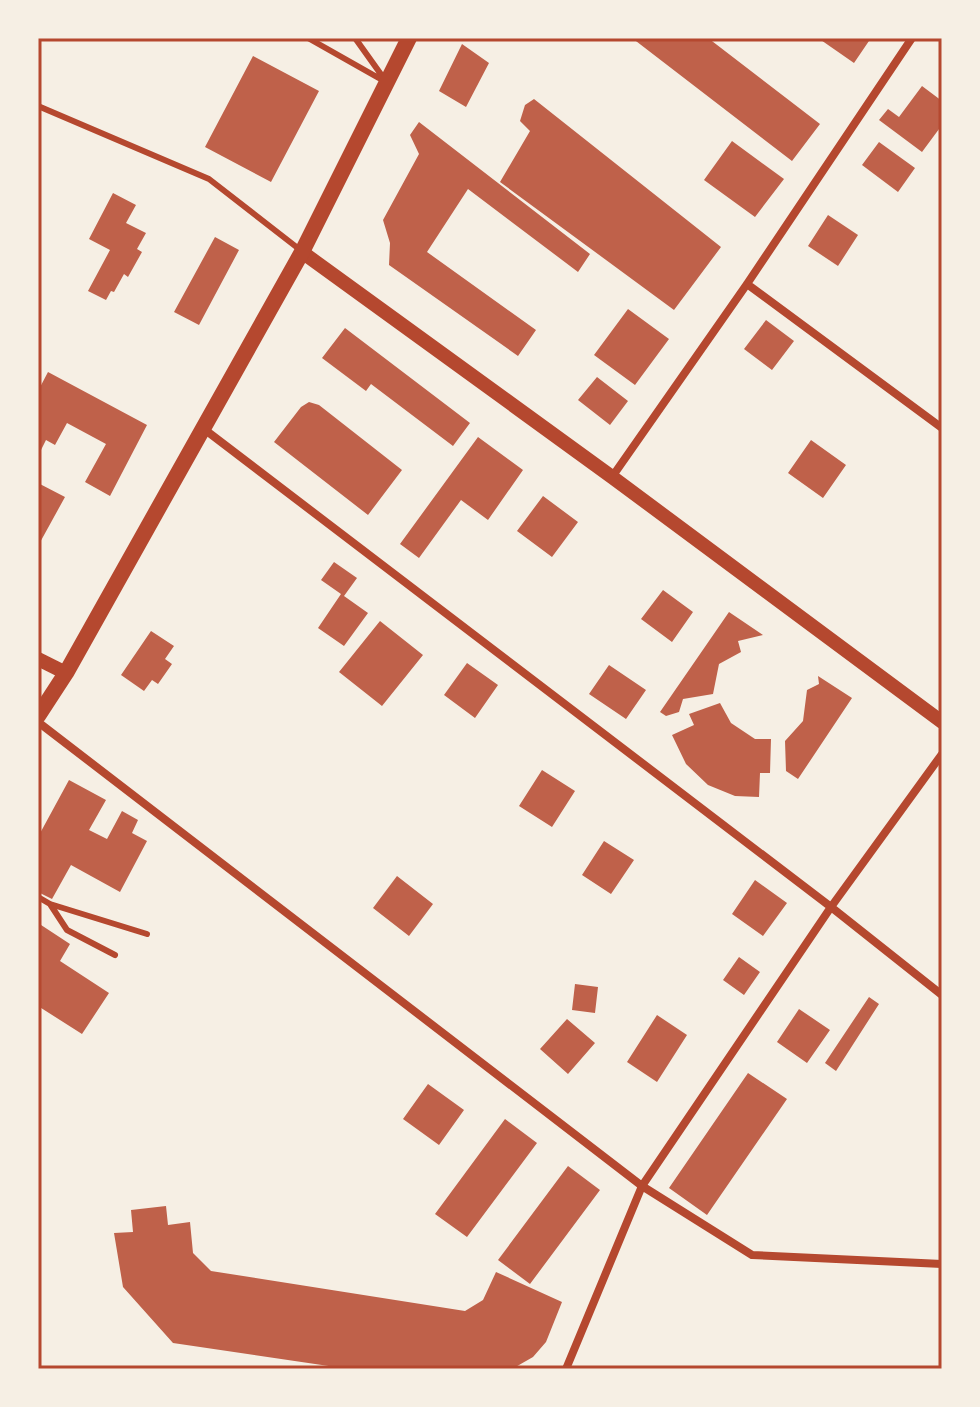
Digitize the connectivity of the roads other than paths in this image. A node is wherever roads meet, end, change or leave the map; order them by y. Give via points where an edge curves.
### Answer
1 (308, 38) edge
2 (355, 38) edge
3 (409, 38) edge
4 (912, 38) edge
5 (387, 82) junction
6 (38, 106) edge
7 (302, 252) junction
8 (747, 284) junction
9 (942, 428) edge
10 (204, 429) junction
11 (612, 477) junction
12 (38, 659) edge
13 (66, 673) junction
14 (38, 719) edge
15 (942, 722) edge
16 (942, 754) edge
17 (38, 897) edge
18 (50, 904) junction
19 (831, 907) junction
20 (147, 934) dead end
21 (115, 955) dead end
22 (942, 995) edge
23 (642, 1186) junction
24 (942, 1264) edge
25 (566, 1369) edge

1 - 5 lane
2 - 5 lane
3 - 5 main road
4 - 8 street
5 - 7 main road
6 - 7 lane via 209,179
7 - 10 main road
7 - 11 street
8 - 9 street
8 - 11 street
10 - 13 main road
10 - 19 street
11 - 15 street
12 - 13 street
13 - 14 main road
14 - 23 street
16 - 19 street
17 - 18 lane
18 - 20 lane
18 - 21 lane via 67,930
19 - 22 street
19 - 23 street
23 - 24 street via 752,1255
23 - 25 street

